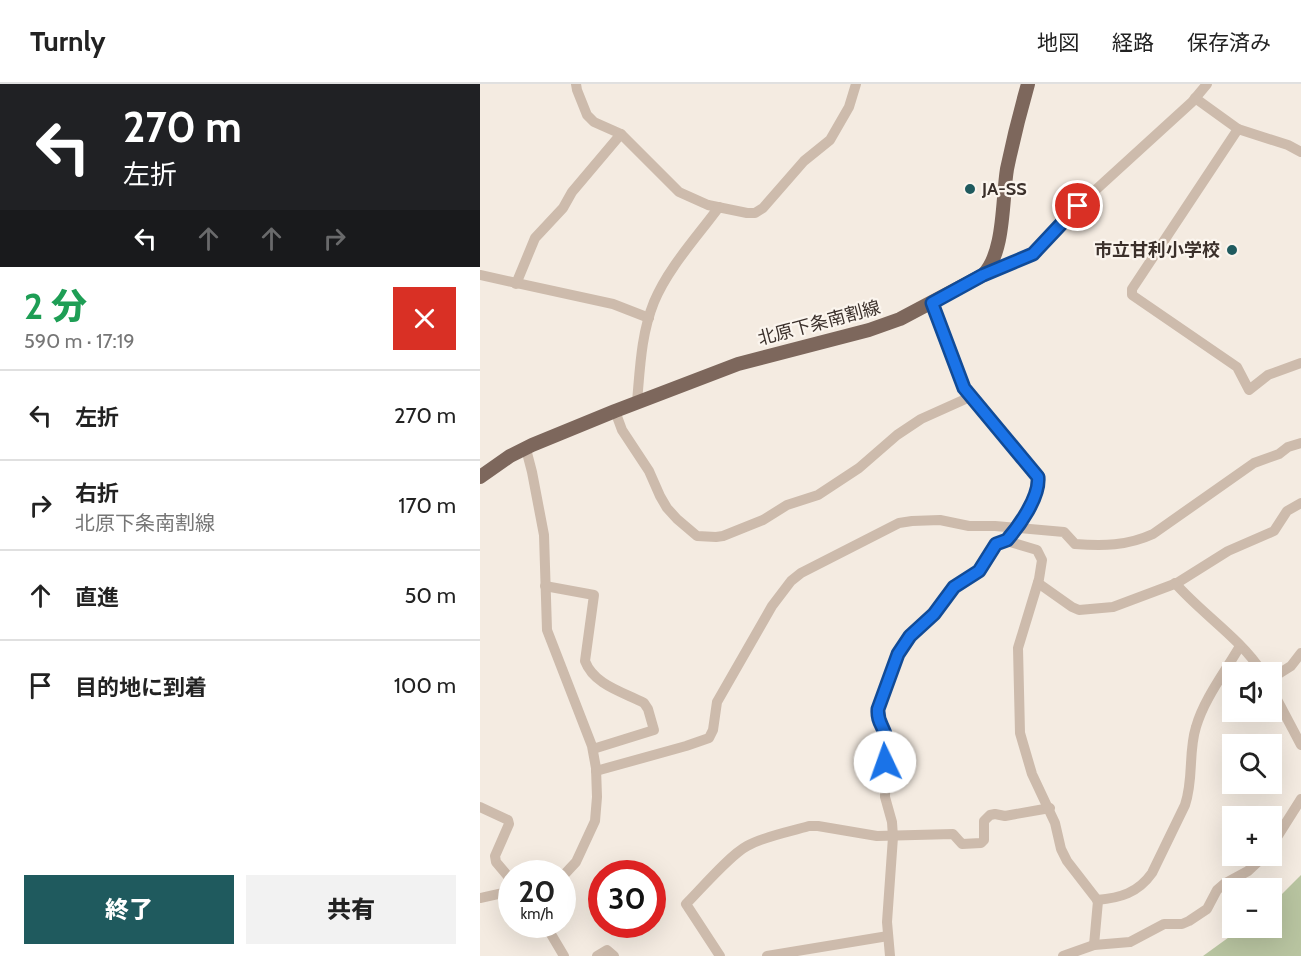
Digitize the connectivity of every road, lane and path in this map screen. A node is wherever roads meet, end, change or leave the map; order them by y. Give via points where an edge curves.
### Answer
1 (576, 84) edge
2 (856, 84) edge
3 (1028, 84) edge
4 (1207, 84) edge
5 (1196, 98) junction
6 (1238, 129) junction
7 (621, 134) junction
8 (1301, 152) edge
9 (719, 207) junction
10 (480, 275) edge
11 (983, 275) junction
12 (516, 284) junction
13 (932, 303) junction
14 (649, 318) junction
15 (1301, 363) edge
16 (970, 397) junction
17 (637, 402) junction
18 (615, 411) junction
19 (1301, 443) edge
20 (526, 448) junction
21 (480, 477) edge
22 (1301, 503) edge
23 (1017, 528) junction
24 (1007, 540) junction
25 (1038, 583) junction
26 (1175, 584) junction
27 (545, 586) junction
28 (1240, 646) junction
29 (1301, 653) edge
30 (1254, 662) edge
31 (1282, 672) edge
32 (1282, 709) edge
33 (1301, 745) edge
34 (593, 749) junction
35 (596, 771) junction
36 (1301, 799) edge
37 (480, 807) edge
38 (1050, 808) junction
39 (1282, 829) edge
40 (893, 837) junction
41 (576, 862) edge
42 (498, 864) edge
43 (1253, 866) edge
44 (498, 894) edge
45 (480, 898) edge
46 (1097, 900) junction
47 (888, 936) junction
48 (554, 938) edge
49 (1094, 945) junction
50 (564, 956) edge
51 (597, 956) edge
52 (614, 956) edge
53 (720, 956) edge
54 (767, 956) edge
55 (890, 956) edge
56 (1063, 956) edge

1 - 7 street via 587,115
2 - 9 street via 849,107 830,140 804,161 763,208 747,213
3 - 11 main road via 1007,171 993,258
4 - 5 street
5 - 6 street
5 - 11 street via 1078,206 1033,254
6 - 8 street
6 - 15 street via 1132,289 1132,295 1237,367 1249,390 1268,375
7 - 9 street via 679,192
7 - 12 street via 535,238
9 - 14 street via 669,274
10 - 12 street
11 - 13 main road, 北原下条南割線
12 - 14 street via 613,304
13 - 16 street
13 - 17 main road, 北原下条南割線 via 869,330 738,364
14 - 17 street via 642,345
16 - 18 street via 921,419 818,495 716,537 698,536 667,508
16 - 23 street via 1038,477 1038,487
17 - 18 main road, 北原下条南割線
18 - 20 main road, 北原下条南割線
19 - 23 street via 1254,464 1161,529 1136,541 1110,546 1075,544 1064,532
20 - 21 main road, 北原下条南割線
20 - 27 street via 544,535
22 - 26 street via 1287,511 1274,531 1228,551
23 - 24 street
23 - 35 street via 940,520 899,523 801,573 772,606 717,702 709,738
24 - 25 street via 1040,553
24 - 40 street via 996,544 979,571 954,587 934,614 910,636 890,675 877,719 886,742 885,797
25 - 26 street via 1072,607 1088,610 1113,607
25 - 38 street via 1018,648 1020,733 1032,774
26 - 28 street
27 - 34 street via 549,638
27 - 34 street via 594,595 585,662 589,671 648,709 654,730
28 - 30 street
28 - 46 street via 1201,712 1192,745 1189,793 1152,873 1130,893
29 - 31 street
32 - 33 street
34 - 35 street
35 - 41 street via 595,821
36 - 39 street
37 - 42 street via 508,819 495,856
38 - 40 street via 990,815 984,821 981,843 963,843 957,836 947,834
38 - 46 street via 1067,861
40 - 47 street
40 - 53 street via 809,826 744,847 686,904
43 - 49 street via 1224,884 1207,909 1189,921 1164,924 1130,942
44 - 45 street
46 - 49 street
47 - 54 street
47 - 55 street
48 - 50 street
49 - 56 street
51 - 52 street via 607,950

